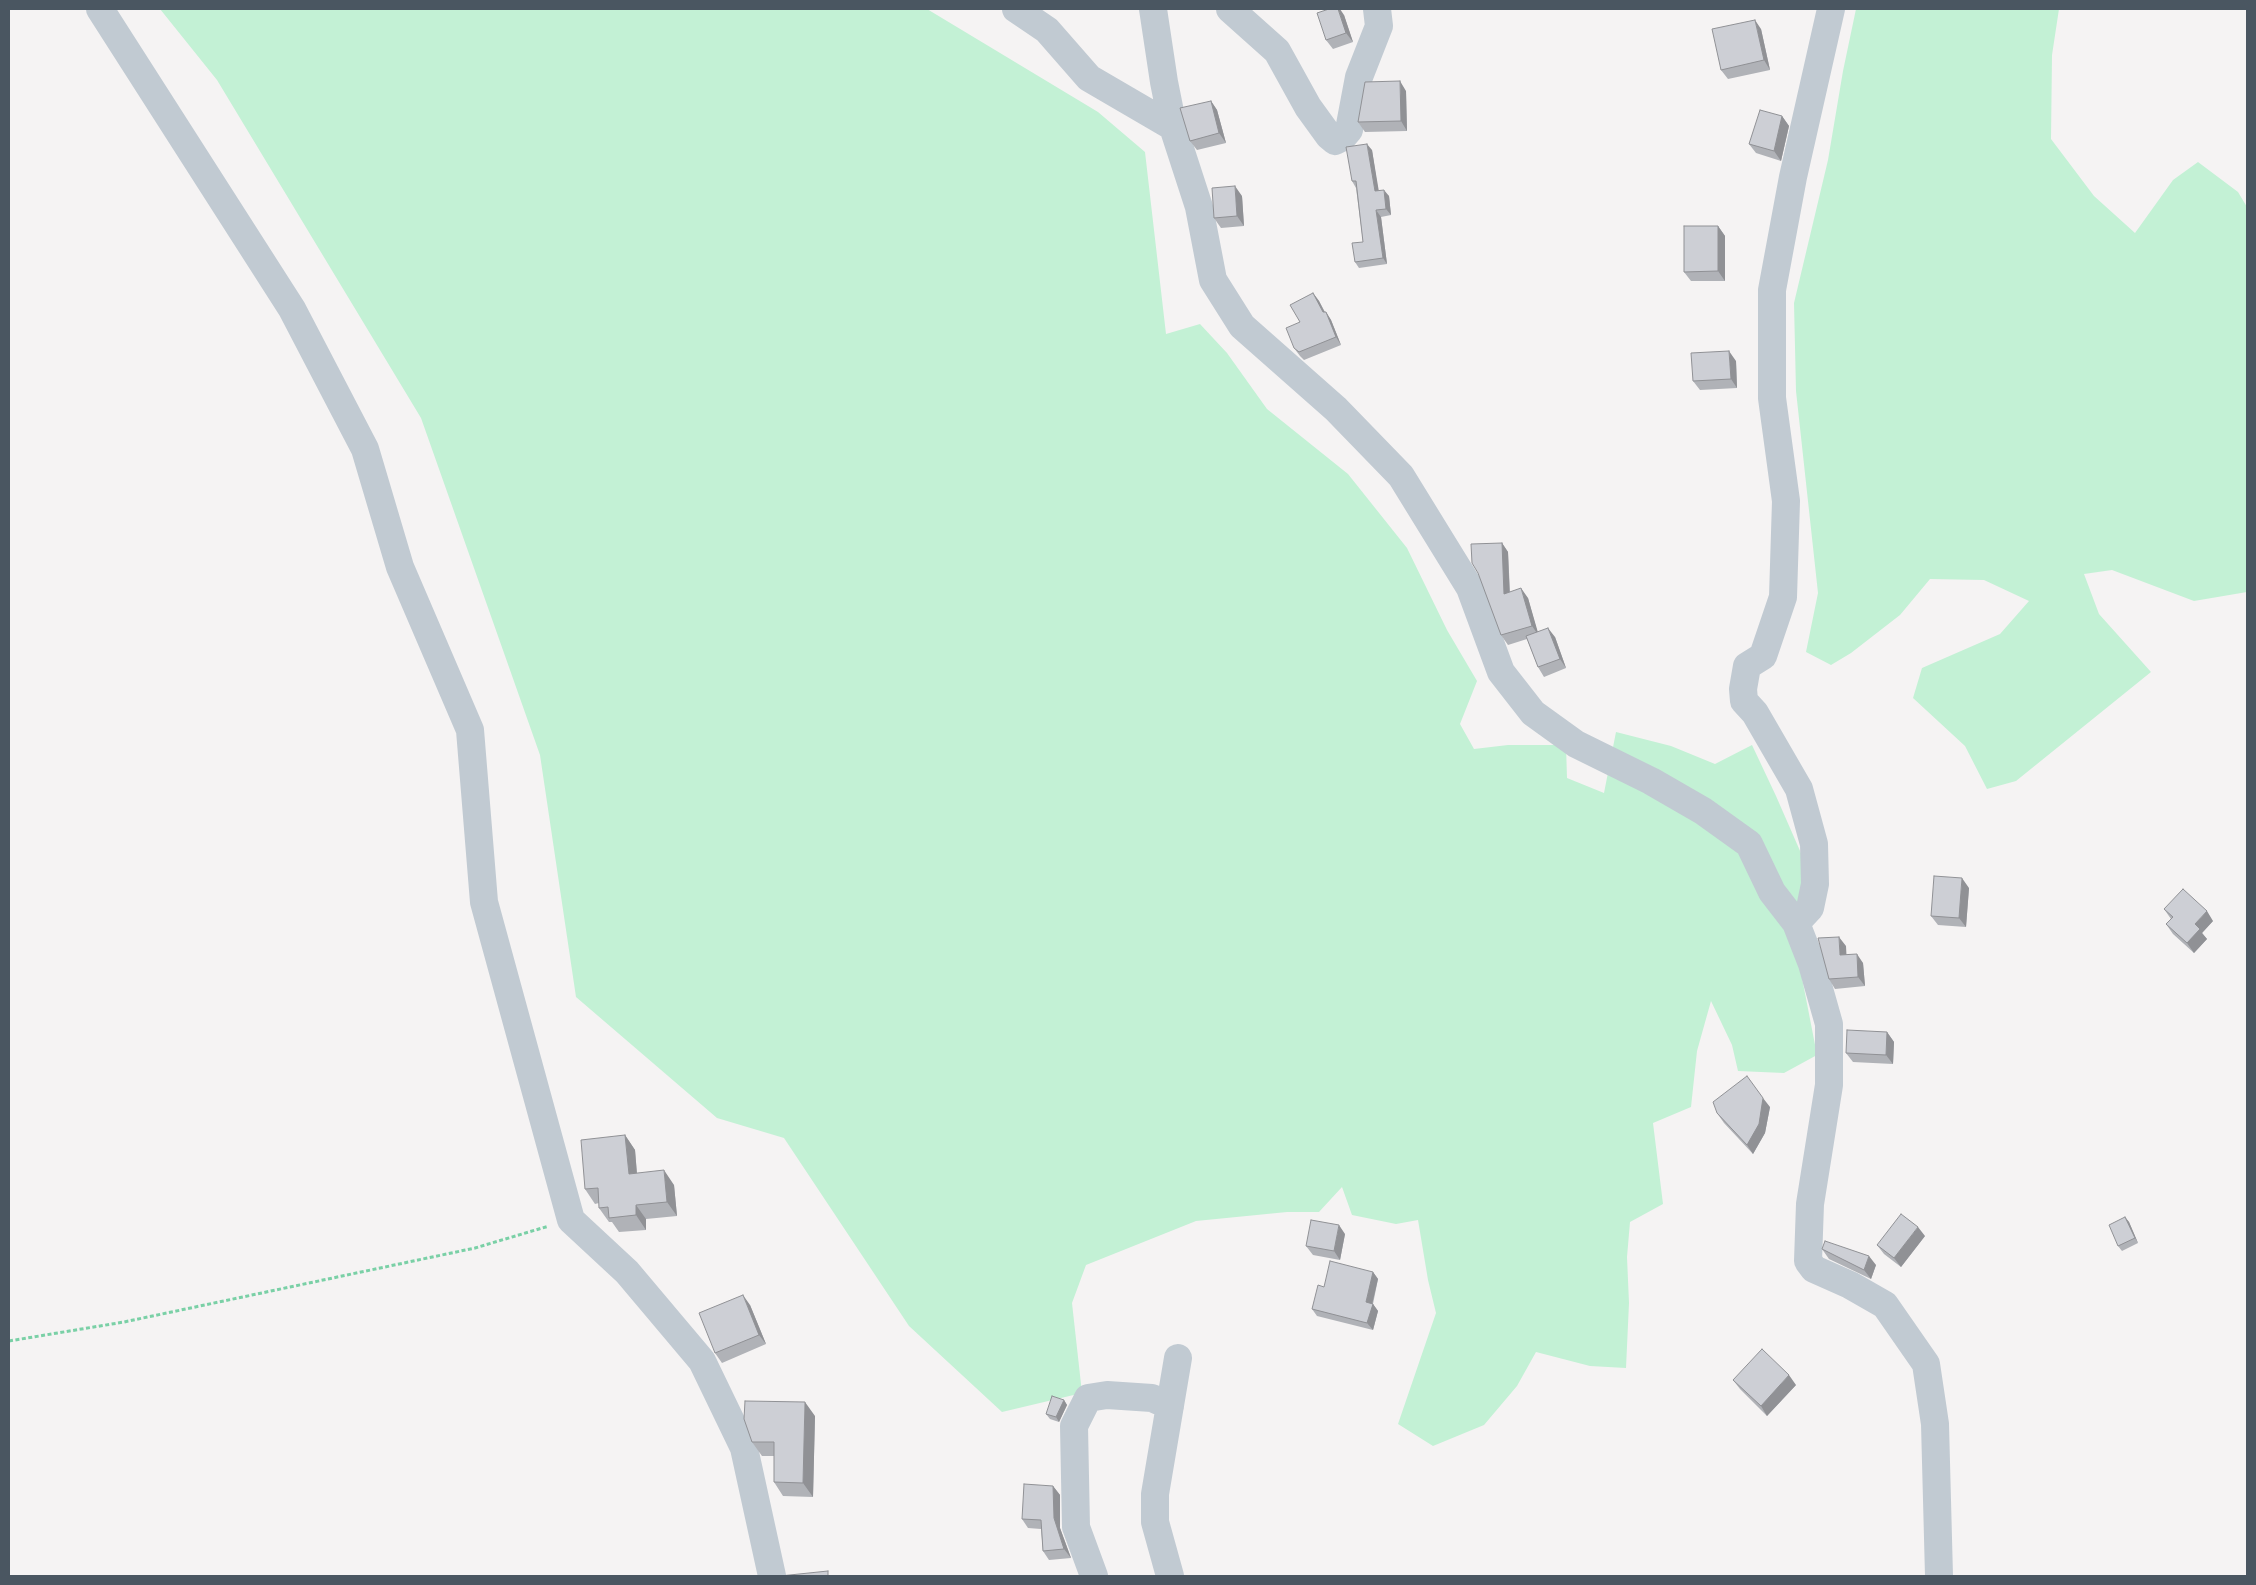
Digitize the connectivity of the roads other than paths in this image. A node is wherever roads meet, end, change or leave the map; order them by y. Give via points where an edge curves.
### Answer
1 (100, 9) edge
2 (1016, 9) edge
3 (1153, 9) edge
4 (1230, 9) edge
5 (1377, 9) edge
6 (1831, 9) edge
7 (1173, 127) junction
8 (1796, 923) junction
9 (1178, 1358) dead end
10 (1170, 1406) junction
11 (772, 1576) edge
12 (1094, 1576) edge
13 (1170, 1576) edge
14 (1938, 1576) edge

1 - 11 street via 292,309 366,449 400,568 470,730 484,902 571,1220 627,1272 702,1361 744,1448
2 - 7 street via 1048,30 1089,78
3 - 7 street
4 - 5 street via 1277,51 1308,107 1336,141 1349,130 1359,77 1380,26
6 - 8 street via 1793,177 1772,290 1772,398 1786,501 1783,597 1762,656 1747,666 1743,689 1744,700 1755,713 1799,789 1814,844 1815,884 1810,908
7 - 8 street via 1199,207 1213,280 1242,326 1336,409 1401,476 1470,588 1501,672 1533,713 1576,744 1703,811 1748,844 1772,892
8 - 14 street via 1829,1024 1829,1085 1810,1204 1808,1261 1814,1269 1885,1305 1926,1364 1935,1424
9 - 10 street
10 - 12 street via 1152,1398 1107,1395 1088,1398 1074,1426 1076,1527
10 - 13 street via 1155,1494 1155,1522

